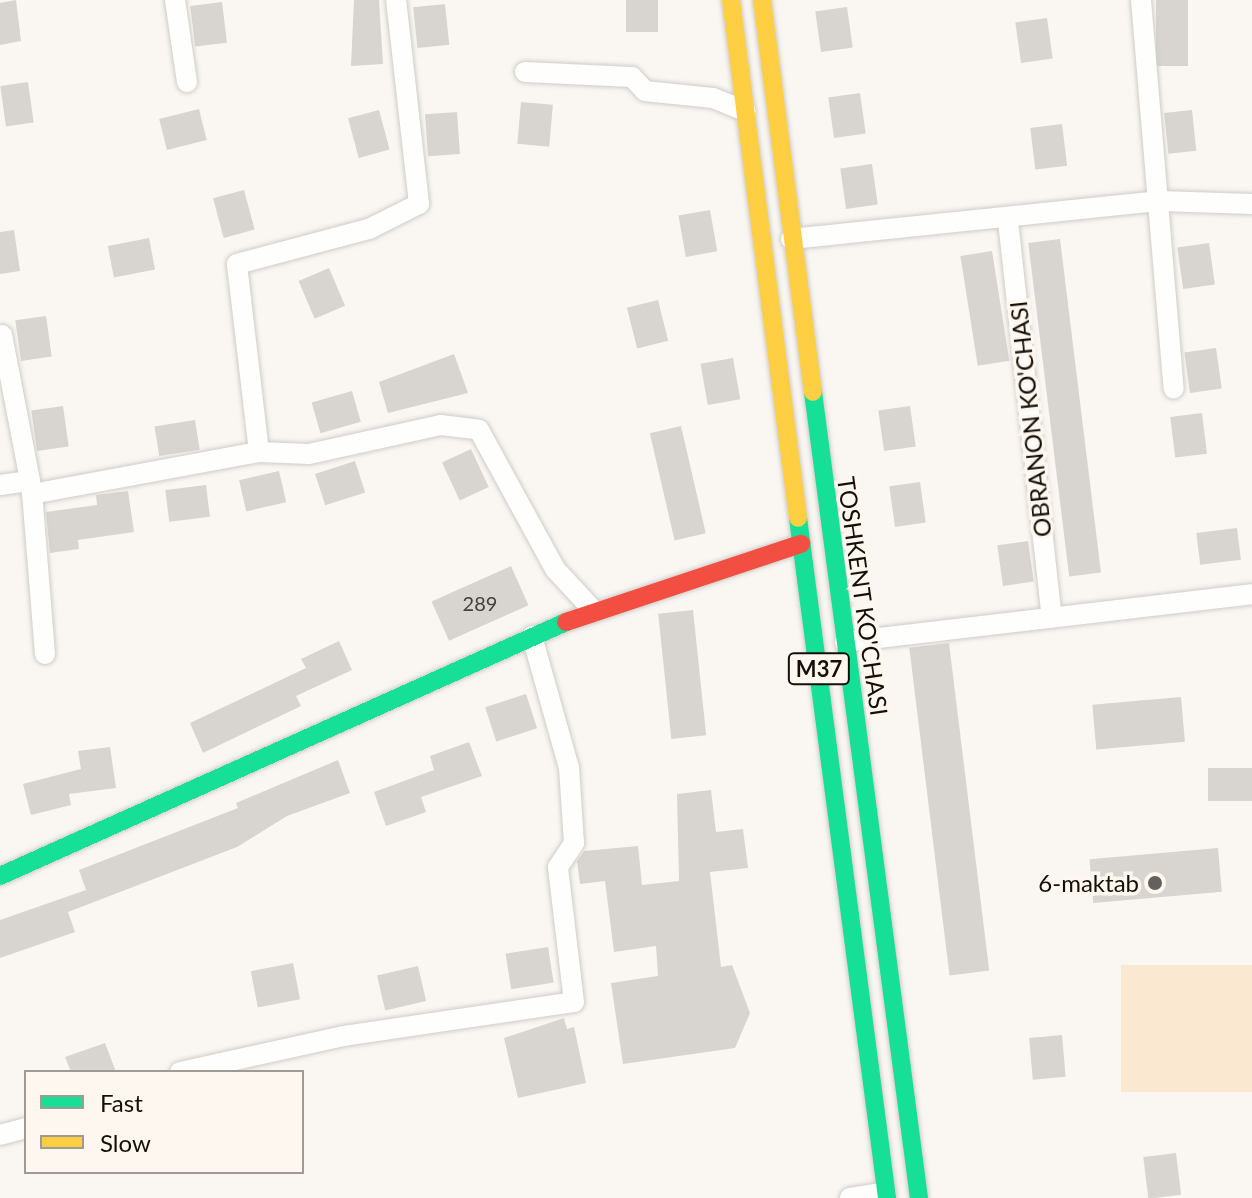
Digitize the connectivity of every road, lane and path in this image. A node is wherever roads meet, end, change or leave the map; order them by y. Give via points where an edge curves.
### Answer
1 (175, 0) edge
2 (396, 0) edge
3 (731, 0) edge
4 (762, 0) edge
5 (1141, 0) edge
6 (525, 72) dead end
7 (187, 82) dead end
8 (745, 111) junction
9 (1160, 201) junction
10 (1252, 204) edge
11 (1008, 221) junction
12 (791, 239) junction
13 (2, 335) edge
14 (1174, 389) dead end
15 (259, 452) junction
16 (0, 485) edge
17 (31, 488) junction
18 (801, 544) junction
19 (1252, 594) edge
20 (593, 610) junction
21 (1052, 617) junction
22 (532, 636) junction
23 (845, 642) junction
24 (45, 654) dead end
25 (0, 876) edge
26 (189, 1070) edge
27 (24, 1129) edge
28 (0, 1135) edge
29 (886, 1195) edge
30 (850, 1198) edge
31 (919, 1198) edge

1 - 7 street
2 - 15 street via 419,204 369,229 237,264
3 - 8 main road, M37
4 - 12 main road, TOSHKENT KO'CHASI / M37
5 - 9 street
6 - 8 street via 632,77 645,91 713,98
8 - 18 main road, M37
9 - 10 street
9 - 11 street
9 - 14 street
11 - 12 street
11 - 21 street, OBRANON KO'CHASI
12 - 23 main road, TOSHKENT KO'CHASI / M37
13 - 17 street
15 - 17 street
15 - 20 street via 309,454 441,425 479,430 555,569
16 - 17 street
17 - 24 street
18 - 20 main road
18 - 29 main road, M37
19 - 21 street
20 - 22 main road
21 - 23 street
22 - 25 main road
22 - 26 street via 569,768 574,843 558,867 574,1002 344,1036
23 - 31 main road, TOSHKENT KO'CHASI / M37
27 - 28 street
29 - 30 street

